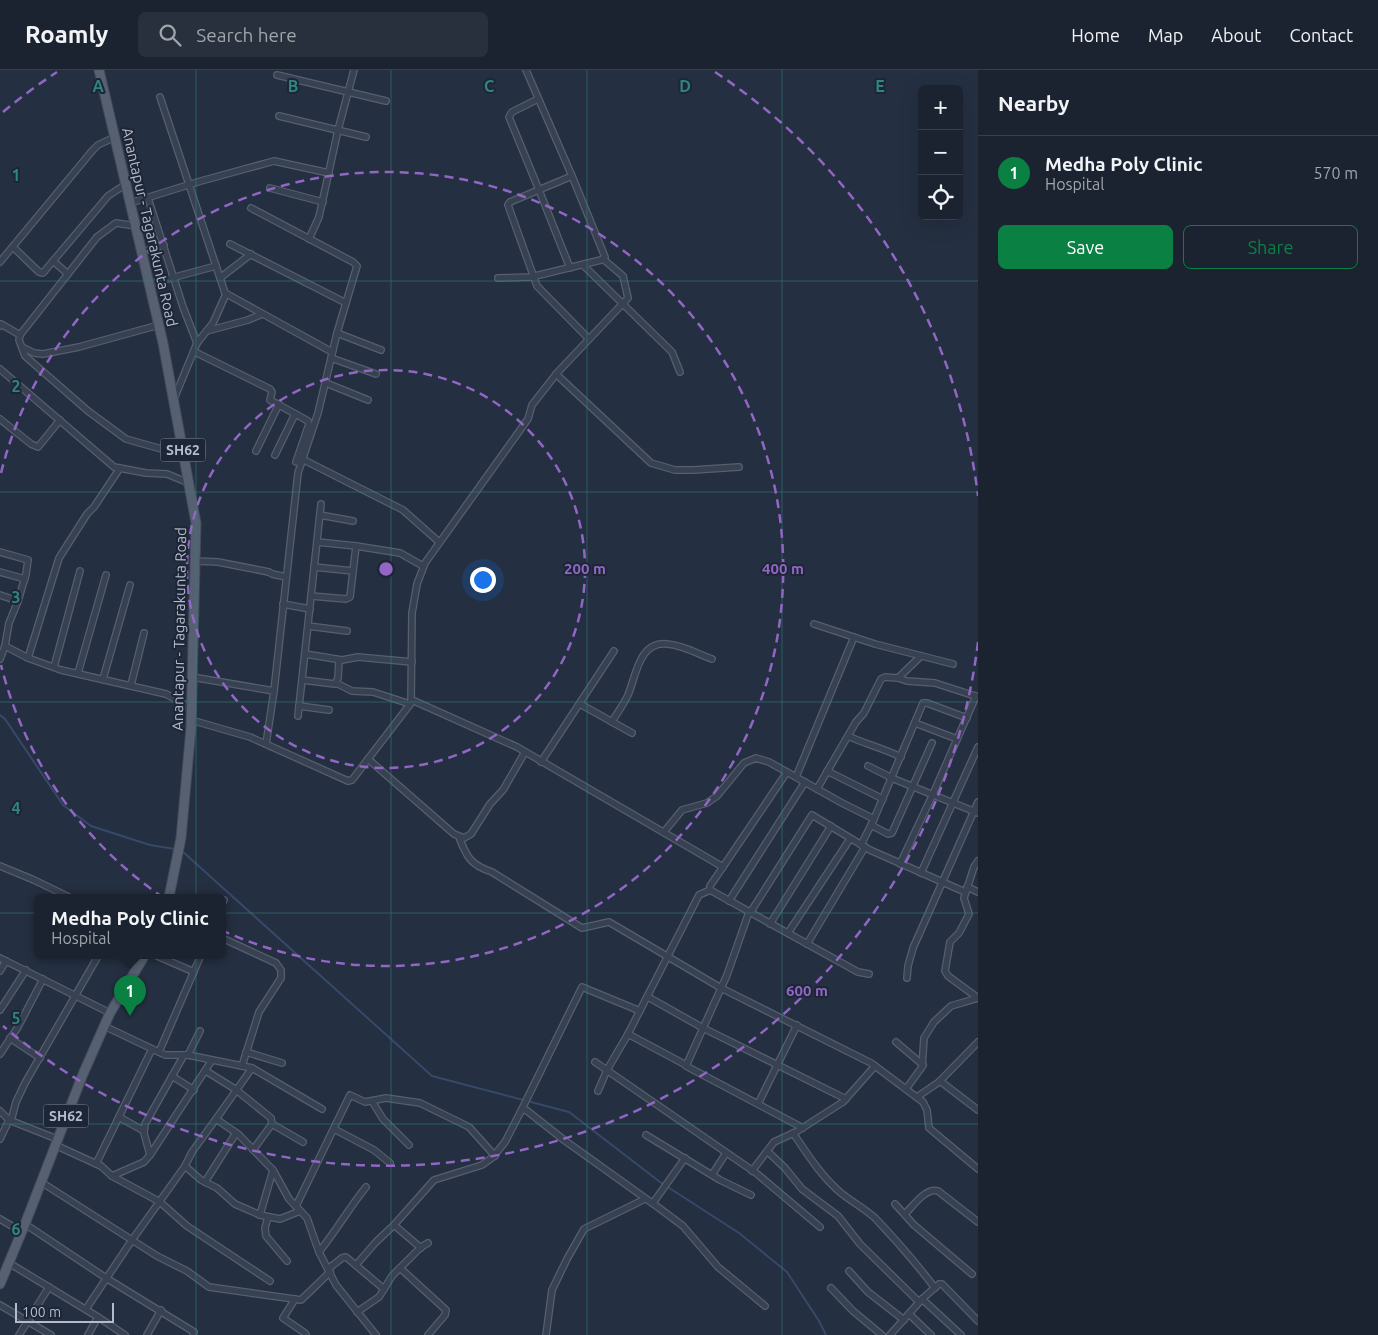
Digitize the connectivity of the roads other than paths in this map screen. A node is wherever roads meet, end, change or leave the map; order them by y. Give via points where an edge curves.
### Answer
1 (99, 70) edge
2 (354, 70) edge
3 (526, 70) edge
4 (277, 76) dead end
5 (348, 92) junction
6 (160, 97) dead end
7 (538, 99) junction
8 (386, 101) dead end
9 (279, 116) dead end
10 (338, 130) junction
11 (114, 137) junction
12 (366, 137) dead end
13 (329, 173) junction
14 (572, 176) junction
15 (126, 184) junction
16 (189, 184) junction
17 (270, 188) dead end
18 (539, 190) junction
19 (148, 198) junction
20 (323, 202) junction
21 (130, 203) junction
22 (251, 208) dead end
23 (136, 226) junction
24 (309, 239) junction
25 (230, 244) dead end
26 (164, 245) junction
27 (13, 247) junction
28 (142, 252) junction
29 (251, 254) junction
30 (603, 259) junction
31 (53, 261) junction
32 (0, 262) edge
33 (582, 265) junction
34 (216, 266) junction
35 (570, 268) junction
36 (68, 274) junction
37 (534, 276) junction
38 (175, 278) junction
39 (220, 278) junction
40 (498, 278) dead end
41 (149, 284) junction
42 (226, 294) junction
43 (346, 303) junction
44 (623, 304) junction
45 (262, 314) junction
46 (159, 325) junction
47 (0, 326) edge
48 (207, 331) junction
49 (336, 333) junction
50 (20, 335) junction
51 (590, 339) junction
52 (197, 343) junction
53 (22, 347) junction
54 (381, 350) dead end
55 (195, 352) junction
56 (332, 355) junction
57 (0, 369) edge
58 (680, 372) dead end
59 (376, 374) dead end
60 (556, 374) junction
61 (326, 383) junction
62 (174, 400) junction
63 (368, 400) dead end
64 (279, 404) junction
65 (295, 414) junction
66 (0, 419) edge
67 (60, 420) junction
68 (256, 451) dead end
69 (184, 454) junction
70 (275, 455) dead end
71 (302, 458) junction
72 (296, 462) dead end
73 (739, 467) dead end
74 (120, 468) junction
75 (189, 483) junction
76 (321, 504) dead end
77 (320, 515) junction
78 (354, 521) dead end
79 (317, 542) junction
80 (439, 542) junction
81 (356, 546) junction
82 (0, 552) edge
83 (195, 561) junction
84 (423, 566) junction
85 (314, 567) junction
86 (353, 571) junction
87 (0, 572) edge
88 (80, 572) dead end
89 (106, 575) dead end
90 (286, 577) junction
91 (24, 579) junction
92 (130, 585) dead end
93 (0, 595) edge
94 (311, 596) junction
95 (18, 601) junction
96 (283, 604) junction
97 (310, 608) junction
98 (814, 624) dead end
99 (308, 626) junction
100 (347, 631) dead end
101 (144, 633) dead end
102 (854, 636) junction
103 (5, 646) junction
104 (614, 651) dead end
105 (305, 654) junction
106 (921, 656) junction
107 (0, 658) edge
108 (28, 658) junction
109 (712, 659) dead end
110 (339, 660) junction
111 (412, 662) junction
112 (953, 664) dead end
113 (54, 667) junction
114 (78, 673) junction
115 (103, 678) junction
116 (192, 678) junction
117 (898, 678) junction
118 (302, 680) junction
119 (336, 683) junction
120 (131, 685) junction
121 (274, 691) junction
122 (977, 697) edge
123 (411, 702) junction
124 (580, 704) junction
125 (299, 706) junction
126 (191, 708) junction
127 (329, 710) dead end
128 (298, 716) dead end
129 (967, 718) junction
130 (191, 720) junction
131 (612, 722) junction
132 (914, 724) junction
133 (632, 733) dead end
134 (848, 736) junction
135 (957, 739) junction
136 (932, 743) dead end
137 (266, 744) junction
138 (978, 747) edge
139 (525, 752) junction
140 (901, 757) junction
141 (368, 759) junction
142 (541, 762) junction
143 (868, 766) dead end
144 (828, 771) junction
145 (787, 772) junction
146 (796, 777) junction
147 (892, 778) junction
148 (805, 782) junction
149 (912, 786) junction
150 (817, 789) junction
151 (934, 794) junction
152 (883, 799) junction
153 (954, 802) junction
154 (978, 802) edge
155 (976, 812) edge
156 (874, 819) junction
157 (871, 825) junction
158 (831, 826) junction
159 (664, 832) junction
160 (460, 837) junction
161 (850, 839) junction
162 (863, 846) junction
163 (978, 861) edge
164 (900, 864) junction
165 (0, 866) edge
166 (723, 867) junction
167 (922, 873) junction
168 (943, 882) junction
169 (966, 889) junction
170 (710, 890) junction
171 (978, 892) edge
172 (62, 894) edge
173 (170, 894) edge
174 (729, 901) junction
175 (750, 912) junction
176 (770, 924) junction
177 (788, 934) junction
178 (226, 940) edge
179 (807, 944) junction
180 (668, 956) junction
181 (0, 958) edge
182 (96, 959) edge
183 (143, 959) edge
184 (164, 959) edge
185 (199, 959) edge
186 (6, 961) junction
187 (26, 970) junction
188 (0, 971) edge
189 (194, 972) junction
190 (869, 974) dead end
191 (907, 978) dead end
192 (43, 979) junction
193 (721, 988) junction
194 (76, 995) junction
195 (648, 997) junction
196 (978, 998) edge
197 (0, 1010) edge
198 (640, 1011) junction
199 (110, 1013) junction
200 (797, 1025) junction
201 (104, 1026) junction
202 (703, 1028) junction
203 (200, 1031) dead end
204 (628, 1034) junction
205 (10, 1038) junction
206 (896, 1042) dead end
207 (976, 1047) edge
208 (152, 1049) junction
209 (159, 1052) junction
210 (246, 1052) junction
211 (0, 1054) edge
212 (186, 1055) junction
213 (40, 1058) junction
214 (212, 1060) junction
215 (282, 1062) dead end
216 (595, 1062) dead end
217 (686, 1065) junction
218 (778, 1065) junction
219 (923, 1065) junction
220 (242, 1066) junction
221 (874, 1066) junction
222 (252, 1068) junction
223 (206, 1070) junction
224 (607, 1070) junction
225 (172, 1076) junction
226 (940, 1081) junction
227 (906, 1089) junction
228 (194, 1090) junction
229 (237, 1090) junction
230 (598, 1090) dead end
231 (917, 1097) junction
232 (846, 1099) junction
233 (372, 1101) junction
234 (758, 1104) junction
235 (322, 1109) dead end
236 (978, 1110) edge
237 (0, 1111) edge
238 (520, 1113) junction
239 (119, 1117) junction
240 (216, 1119) junction
241 (10, 1120) junction
242 (272, 1124) junction
243 (803, 1128) junction
244 (334, 1129) junction
245 (144, 1131) junction
246 (236, 1133) junction
247 (793, 1133) junction
248 (646, 1135) dead end
249 (0, 1139) edge
250 (56, 1142) junction
251 (303, 1142) dead end
252 (409, 1145) dead end
253 (253, 1150) junction
254 (766, 1151) junction
255 (726, 1153) junction
256 (150, 1155) junction
257 (495, 1156) junction
258 (685, 1158) junction
259 (390, 1163) dead end
260 (96, 1164) junction
261 (185, 1166) junction
262 (978, 1169) edge
263 (273, 1170) junction
264 (752, 1171) junction
265 (712, 1175) junction
266 (112, 1176) junction
267 (41, 1182) junction
268 (205, 1182) junction
269 (366, 1187) dead end
270 (751, 1195) dead end
271 (643, 1200) dead end
272 (159, 1202) junction
273 (653, 1203) junction
274 (896, 1204) dead end
275 (298, 1209) junction
276 (905, 1214) junction
277 (260, 1215) junction
278 (268, 1216) junction
279 (0, 1220) edge
280 (978, 1222) edge
281 (394, 1225) junction
282 (820, 1227) dead end
283 (24, 1228) junction
284 (132, 1240) junction
285 (428, 1243) dead end
286 (421, 1248) junction
287 (319, 1252) junction
288 (287, 1262) dead end
289 (9, 1263) junction
290 (356, 1265) junction
291 (400, 1268) junction
292 (329, 1271) junction
293 (849, 1271) dead end
294 (972, 1274) dead end
295 (106, 1278) junction
296 (270, 1281) dead end
297 (0, 1284) edge
298 (50, 1287) junction
299 (831, 1288) dead end
300 (934, 1288) junction
301 (384, 1289) junction
302 (295, 1299) junction
303 (920, 1300) junction
304 (0, 1305) edge
305 (765, 1306) dead end
306 (86, 1309) junction
307 (161, 1310) junction
308 (357, 1312) junction
309 (909, 1314) junction
310 (98, 1317) junction
311 (28, 1320) junction
312 (904, 1320) junction
313 (978, 1321) edge
314 (123, 1334) edge
315 (892, 1334) edge
316 (20, 1335) edge
317 (51, 1335) edge
318 (88, 1335) edge
319 (146, 1335) edge
320 (193, 1335) edge
321 (306, 1335) edge
322 (375, 1335) edge
323 (428, 1335) edge
324 (546, 1335) edge
325 (882, 1335) edge
326 (931, 1335) edge
327 (961, 1335) edge

1 - 11 main road, Anantapur - Tagarakunta Road / SH62
2 - 5 street
3 - 7 street
4 - 5 street
5 - 8 street
5 - 10 street
6 - 16 street
7 - 14 street
7 - 18 street via 512,112 509,117
9 - 10 street
10 - 12 street
10 - 13 street
11 - 15 main road, Anantapur - Tagarakunta Road / SH62
11 - 27 street via 92,151
13 - 16 street via 274,161
13 - 20 street
14 - 18 street
14 - 30 street via 605,254
15 - 21 main road, Anantapur - Tagarakunta Road / SH62
15 - 31 street via 108,196
16 - 19 street
16 - 34 street
17 - 20 street
18 - 35 street
18 - 37 street via 508,205
19 - 21 street
19 - 26 street
20 - 24 street
21 - 23 main road, Anantapur - Tagarakunta Road / SH62
22 - 24 street
23 - 28 main road, Anantapur - Tagarakunta Road / SH62
23 - 36 street via 116,224 97,237
24 - 43 street via 356,265
25 - 29 street
26 - 28 street
26 - 38 street
27 - 31 street via 40,273
27 - 32 street
28 - 41 main road, Anantapur - Tagarakunta Road / SH62
29 - 39 street
29 - 43 street
30 - 33 street
30 - 44 street via 623,276 629,296
31 - 36 street
33 - 35 street
33 - 44 street
34 - 38 street
34 - 39 street
35 - 37 street
36 - 50 street
37 - 40 street
37 - 51 street via 539,289
38 - 41 street
38 - 52 street
39 - 42 street
41 - 46 main road, Anantapur - Tagarakunta Road / SH62
42 - 45 street
42 - 48 street
43 - 49 street
44 - 51 street
44 - 58 street via 672,352
45 - 48 street
45 - 56 street
46 - 53 street via 43,354
46 - 62 main road, Anantapur - Tagarakunta Road / SH62
47 - 50 street
48 - 52 street
49 - 54 street
49 - 56 street
50 - 53 street
51 - 60 street
52 - 55 street
53 - 69 street via 25,357 127,440
55 - 62 street
55 - 64 street via 270,389 270,399
56 - 59 street
56 - 61 street
57 - 67 street
60 - 73 street via 651,463 684,470
60 - 80 street via 532,405 526,422
61 - 63 street
61 - 71 street
62 - 69 main road, Anantapur - Tagarakunta Road / SH62
64 - 65 street
64 - 68 street
65 - 70 street
65 - 72 street via 309,424
66 - 67 street via 38,447
67 - 74 street via 114,467
69 - 75 main road, Anantapur - Tagarakunta Road / SH62
71 - 80 street via 403,510
71 - 90 street
74 - 75 street via 167,474
74 - 108 street via 59,558
75 - 83 main road, Anantapur - Tagarakunta Road / SH62 via 196,523
76 - 77 street
77 - 78 street
77 - 79 street
79 - 81 street
79 - 85 street
80 - 84 street
81 - 84 street via 404,554
81 - 86 street
82 - 91 street via 28,560
83 - 90 street via 218,562
83 - 116 main road, Anantapur - Tagarakunta Road / SH62
84 - 111 street via 413,609
85 - 86 street
85 - 94 street
86 - 94 street via 348,598
87 - 91 street
88 - 113 street
89 - 114 street
90 - 96 street
91 - 95 street
92 - 115 street
93 - 95 street
94 - 97 street
95 - 103 street via 9,622
96 - 97 street
96 - 121 street
97 - 99 street
98 - 102 street
99 - 100 street
99 - 105 street
101 - 120 street
102 - 106 street
102 - 146 street
103 - 107 street
103 - 108 street
104 - 124 street
105 - 110 street
105 - 118 street
106 - 112 street
106 - 117 street
108 - 113 street
109 - 131 street via 668,644 652,648 636,666 628,695
110 - 111 street via 355,657
110 - 119 street
111 - 123 street
113 - 114 street
114 - 115 street
115 - 120 street
116 - 121 street
116 - 126 main road, Anantapur - Tagarakunta Road / SH62
117 - 122 street via 935,683
117 - 134 street via 882,678
118 - 119 street
118 - 125 street
119 - 123 street via 352,691 374,692
120 - 126 street via 166,694
121 - 137 street
122 - 129 street
123 - 139 street
123 - 141 street
124 - 131 street
124 - 142 street
125 - 127 street
125 - 128 street
126 - 130 main road, Anantapur - Tagarakunta Road / SH62
129 - 132 street via 926,702
129 - 135 street
130 - 137 street
130 - 173 main road, Anantapur - Tagarakunta Road / SH62 via 181,838
131 - 133 street
132 - 135 street
132 - 140 street
134 - 140 street
134 - 144 street
135 - 151 street
136 - 149 street
137 - 141 street via 350,782
138 - 153 street
139 - 142 street
139 - 160 street via 475,830 467,837
140 - 147 street
141 - 160 street
142 - 159 street
143 - 147 street
144 - 150 street
144 - 152 street
145 - 146 street
145 - 159 street via 761,759 747,761 717,796 707,803 682,810
145 - 166 street
146 - 148 street
147 - 149 street
147 - 152 street
148 - 150 street
148 - 174 street
149 - 151 street
149 - 157 street via 891,834
150 - 156 street
151 - 153 street
151 - 164 street
152 - 156 street
153 - 155 street
153 - 167 street
154 - 155 street
155 - 168 street
156 - 157 street
157 - 162 street
158 - 161 street
158 - 175 street via 815,815 810,817
158 - 176 street
159 - 166 street
160 - 180 street via 466,854 479,867 582,928 609,922
161 - 162 street
161 - 177 street
162 - 164 street
162 - 179 street
163 - 169 street
164 - 167 street
165 - 172 street
166 - 170 street
167 - 168 street
168 - 169 street
168 - 191 street via 913,948
169 - 171 street
169 - 196 street via 964,900 969,914 951,941 945,971
170 - 174 street
170 - 180 street via 699,895
174 - 175 street
175 - 176 street
175 - 193 street
176 - 177 street
177 - 179 street
178 - 210 street via 276,963 281,970 280,980 259,1012
179 - 190 street via 858,972
180 - 193 street
180 - 195 street
181 - 186 street
182 - 194 street
183 - 199 main road, SH62
184 - 189 street
185 - 189 street
186 - 187 street
186 - 188 street
187 - 192 street
187 - 197 street
189 - 209 street
192 - 194 street
192 - 205 street
193 - 200 street
193 - 202 street
194 - 199 street
194 - 213 street
195 - 198 street
195 - 202 street
196 - 219 street via 951,1006 934,1022 924,1038
198 - 204 street
198 - 238 street via 582,987
199 - 201 main road, SH62
200 - 218 street
200 - 221 street
201 - 208 street
201 - 250 main road, SH62
202 - 217 street
202 - 218 street
203 - 212 street
204 - 217 street
204 - 224 street
205 - 211 street
205 - 213 street
206 - 219 street
207 - 226 street
208 - 209 street
208 - 239 street
209 - 212 street via 167,1056
210 - 215 street
210 - 220 street
212 - 214 street
212 - 225 street
213 - 241 street via 17,1098
214 - 220 street
214 - 223 street
216 - 224 street
217 - 234 street
218 - 232 street
218 - 234 street
219 - 227 street
220 - 222 street
221 - 227 street
221 - 232 street
222 - 229 street
222 - 235 street
223 - 228 street
223 - 229 street
224 - 230 street
224 - 255 street
225 - 228 street
225 - 245 street via 146,1121
226 - 231 street
226 - 236 street
227 - 231 street
228 - 256 street
229 - 240 street
229 - 242 street via 269,1116
231 - 262 street via 926,1107 929,1128
232 - 243 street
233 - 244 street via 364,1102 350,1095
233 - 252 street via 383,1119
233 - 257 street via 388,1098 420,1103 469,1127
234 - 243 street
237 - 241 street
238 - 257 street
238 - 273 street via 524,1110 530,1112
239 - 245 street
239 - 260 street
240 - 246 street
240 - 261 street
241 - 249 street
241 - 250 street
242 - 251 street
242 - 253 street
243 - 247 street
244 - 259 street via 374,1150
244 - 275 street
245 - 256 street
246 - 253 street
246 - 268 street
247 - 254 street via 774,1142
247 - 300 street via 822,1174 874,1217
248 - 258 street
250 - 260 street
250 - 267 main road, SH62
253 - 263 street
254 - 264 street
254 - 303 street via 803,1190 838,1216 862,1246
255 - 264 street
255 - 265 street
256 - 266 street via 144,1162
257 - 281 street via 482,1165 434,1180
258 - 265 street
258 - 273 street
260 - 266 street
261 - 268 street
261 - 272 street
263 - 275 street
263 - 277 street
264 - 282 street
265 - 270 street
266 - 272 street
267 - 283 main road, SH62
267 - 284 street
268 - 277 street via 235,1204
269 - 287 street
271 - 324 street via 584,1229 552,1290
272 - 284 street
272 - 296 street via 187,1226
273 - 305 street via 683,1226 718,1267
274 - 276 street
275 - 278 street via 280,1219
275 - 287 street via 307,1218
276 - 280 street via 934,1190
276 - 294 street
277 - 278 street
278 - 288 street via 266,1236
279 - 283 street
281 - 286 street
281 - 290 street
283 - 289 main road, SH62
283 - 295 street
284 - 295 street
284 - 302 street via 210,1287
285 - 286 street
286 - 291 street
287 - 292 street
289 - 297 main road, SH62
289 - 298 street
290 - 292 street via 345,1258
290 - 301 street
291 - 301 street
291 - 323 street via 446,1310
292 - 302 street via 302,1300
292 - 308 street
293 - 312 street via 868,1292
295 - 306 street
295 - 307 street
298 - 306 street
298 - 311 street
299 - 325 street
300 - 303 street
300 - 313 street via 944,1285
301 - 308 street via 379,1297
302 - 321 street via 283,1318
303 - 309 street
303 - 327 street
304 - 311 street
306 - 310 street
307 - 319 street
307 - 320 street via 194,1332
308 - 322 street
309 - 312 street
309 - 326 street
310 - 314 street
310 - 318 street
311 - 316 street
311 - 317 street
312 - 315 street

